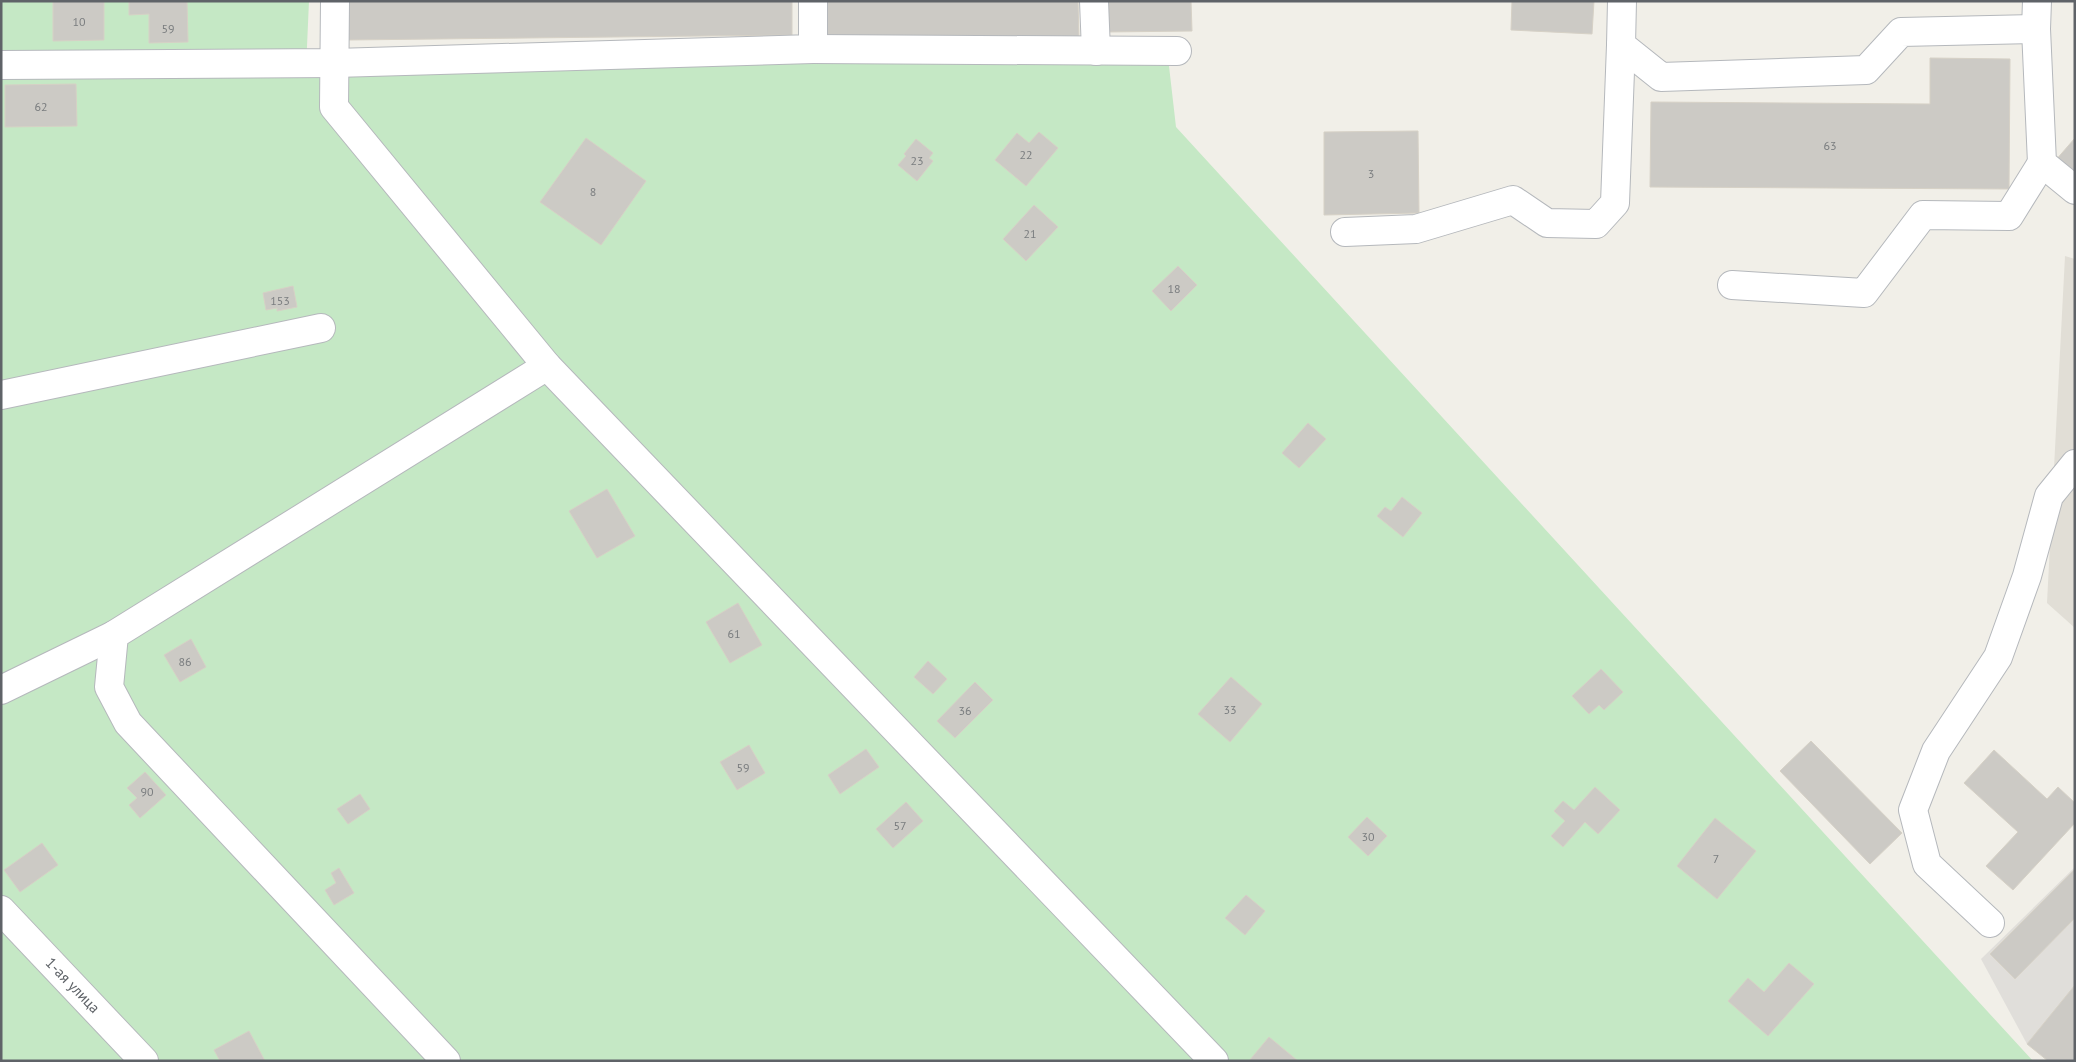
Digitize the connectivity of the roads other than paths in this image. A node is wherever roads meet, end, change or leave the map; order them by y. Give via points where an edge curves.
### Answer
1 (335, 1) edge
2 (813, 1) edge
3 (1094, 1) edge
4 (1622, 1) edge
5 (2036, 1) edge
6 (2036, 28) junction
7 (1621, 45) junction
8 (813, 49) junction
9 (1096, 51) junction
10 (1177, 51) dead end
11 (334, 63) junction
12 (1, 66) edge
13 (2042, 163) junction
14 (2075, 190) edge
15 (1345, 232) dead end
16 (1732, 285) dead end
17 (321, 328) dead end
18 (547, 366) junction
19 (1, 395) edge
20 (2075, 464) edge
21 (114, 635) junction
22 (1, 690) edge
23 (1, 910) edge
24 (1990, 923) dead end
25 (144, 1061) edge
26 (446, 1061) edge
27 (1214, 1061) edge

1 - 11 lane
2 - 8 lane
3 - 9 lane
4 - 7 lane
5 - 6 lane
6 - 7 lane via 1901,32 1866,70 1662,77
6 - 13 lane
7 - 15 lane via 1615,203 1596,224 1547,223 1513,200 1416,229
8 - 9 lane
8 - 11 lane
9 - 10 lane
11 - 12 lane
11 - 18 lane via 334,108
13 - 14 lane
13 - 16 lane via 2009,216 1923,215 1864,293
17 - 19 lane
18 - 21 lane
18 - 27 lane
20 - 24 lane via 2049,496 2028,576 1998,657 1936,751 1913,810 1926,864
21 - 22 lane
21 - 26 lane via 109,687 128,723
23 - 25 lane, 1-ая улица

